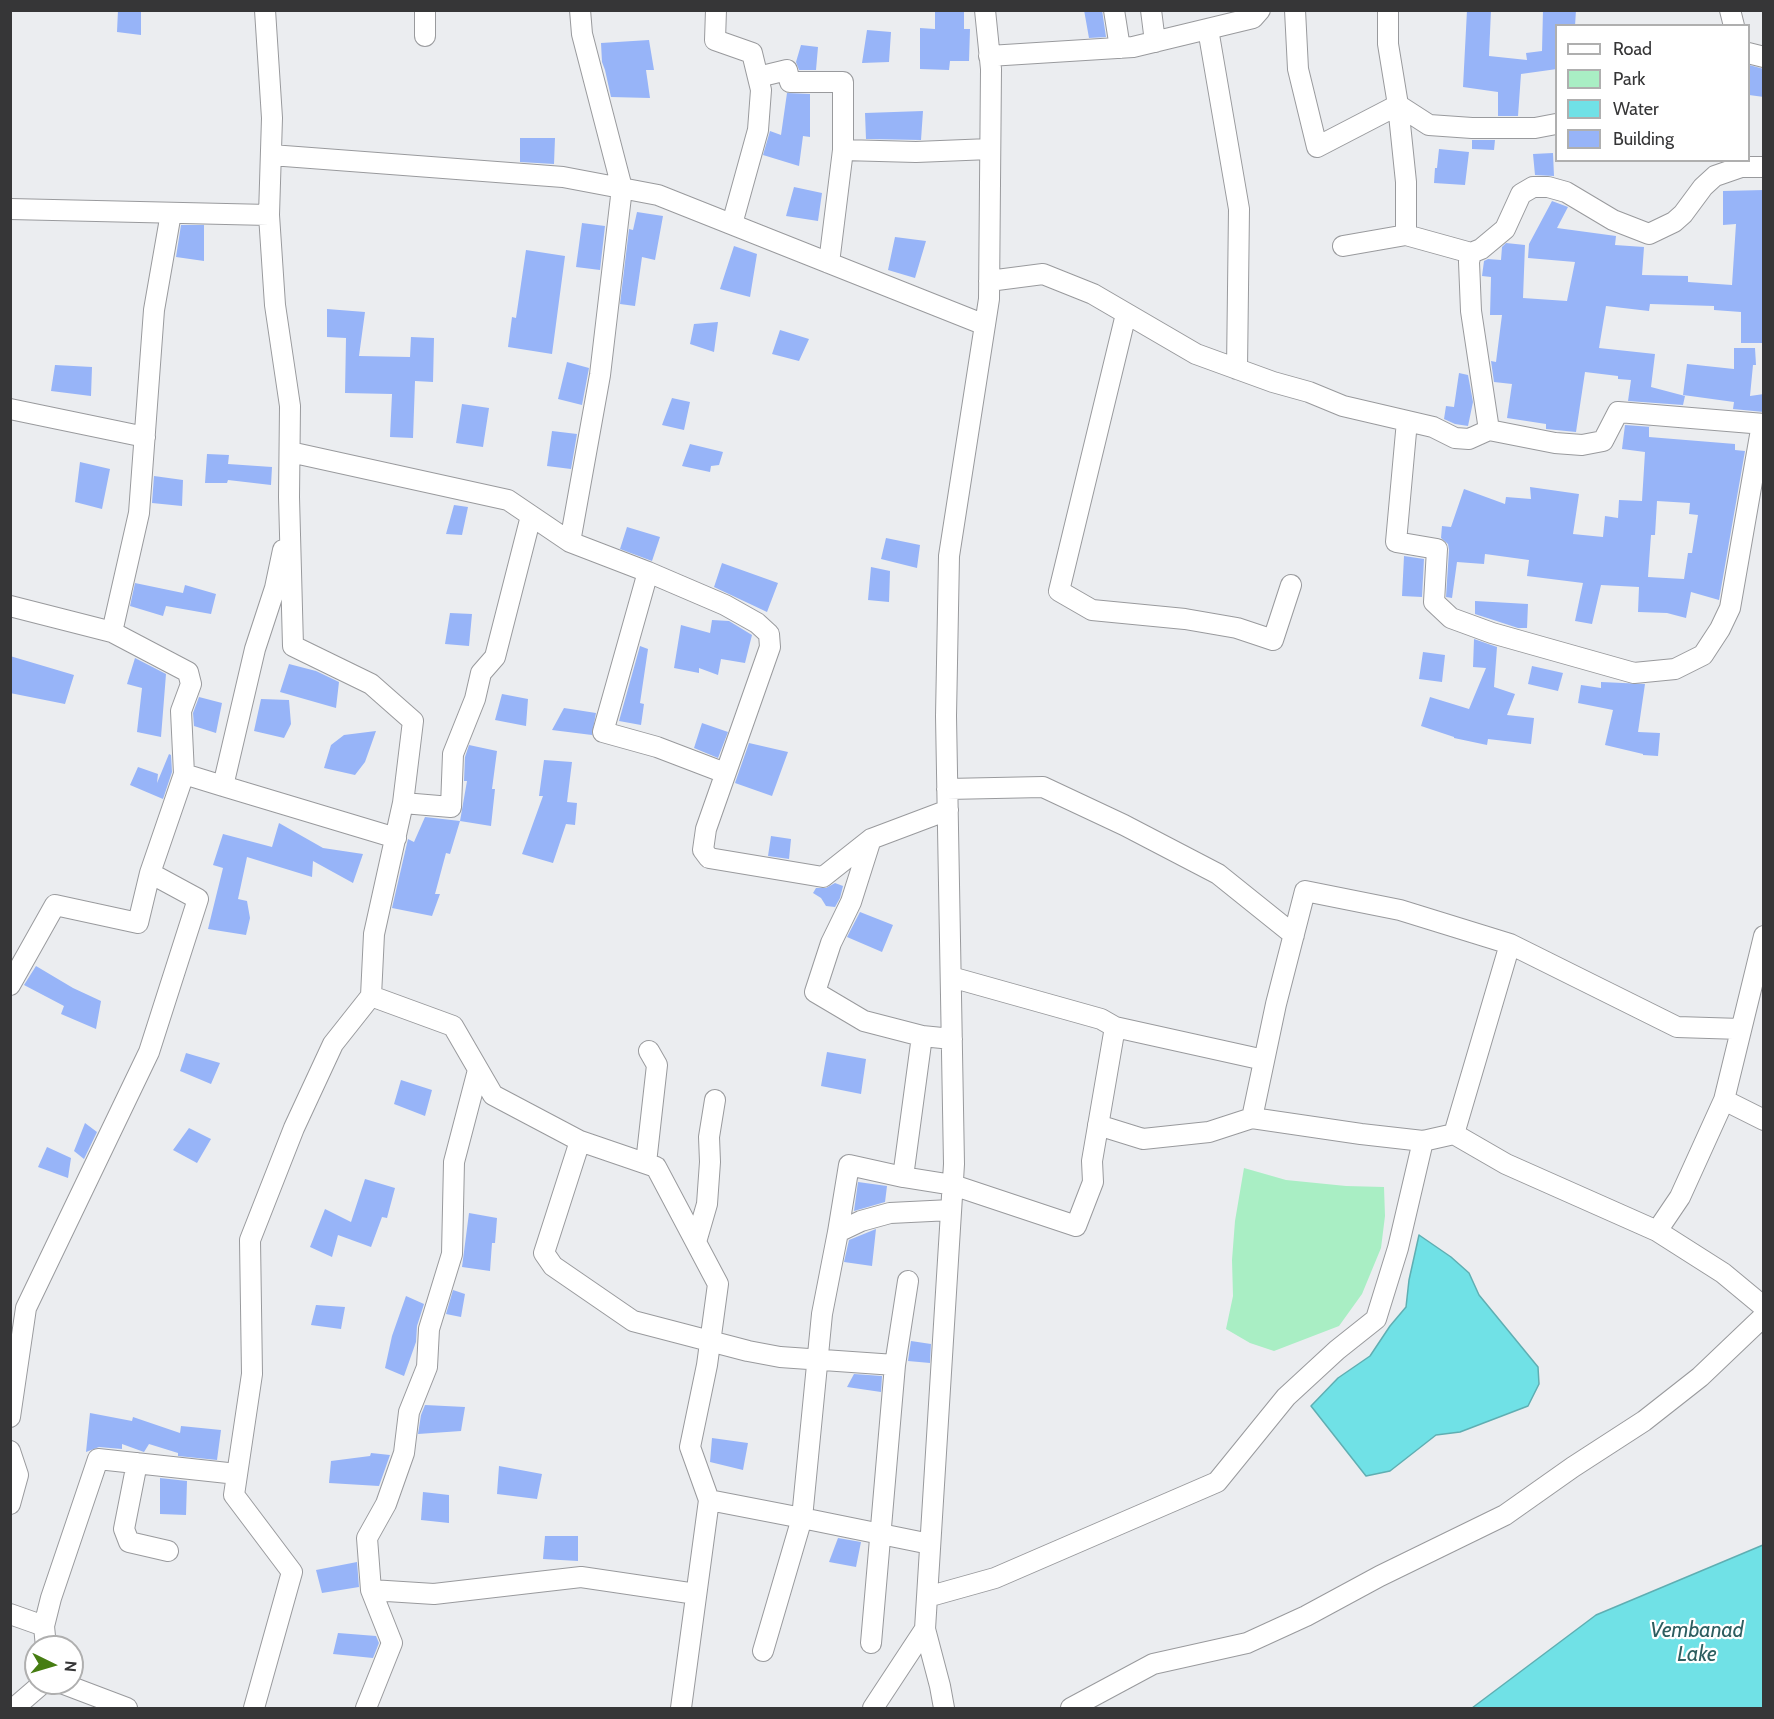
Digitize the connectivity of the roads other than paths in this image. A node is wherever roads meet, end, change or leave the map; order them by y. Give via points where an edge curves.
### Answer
1 (265, 10) edge
2 (425, 10) edge
3 (580, 10) edge
4 (716, 10) edge
5 (985, 10) edge
6 (1114, 10) edge
7 (1151, 10) edge
8 (1260, 10) edge
9 (1295, 10) edge
10 (1388, 10) edge
11 (1208, 28) junction
12 (425, 36) dead end
13 (1155, 42) junction
14 (1120, 48) junction
15 (990, 56) junction
16 (758, 77) junction
17 (1398, 105) junction
18 (1555, 123) edge
19 (990, 149) junction
20 (843, 150) junction
21 (271, 155) junction
22 (1731, 165) edge
23 (1764, 167) edge
24 (622, 189) junction
25 (10, 209) edge
26 (171, 213) junction
27 (269, 215) junction
28 (732, 225) junction
29 (1406, 235) junction
30 (1343, 246) dead end
31 (1471, 253) junction
32 (829, 263) junction
33 (989, 281) junction
34 (1125, 314) junction
35 (985, 325) junction
36 (1237, 369) junction
37 (10, 409) edge
38 (1407, 421) junction
39 (1763, 424) edge
40 (1489, 430) junction
41 (145, 437) junction
42 (290, 453) junction
43 (531, 516) junction
44 (290, 522) junction
45 (570, 542) junction
46 (648, 572) junction
47 (1291, 585) dead end
48 (10, 606) edge
49 (112, 632) junction
50 (725, 773) junction
51 (184, 774) junction
52 (223, 786) junction
53 (948, 789) junction
54 (403, 803) junction
55 (948, 810) junction
56 (396, 838) junction
57 (871, 839) junction
58 (150, 873) junction
59 (1294, 935) junction
60 (1764, 936) edge
61 (1510, 944) junction
62 (951, 977) junction
63 (10, 985) edge
64 (371, 996) junction
65 (1115, 1027) junction
66 (1741, 1029) junction
67 (922, 1036) junction
68 (952, 1039) junction
69 (649, 1052) dead end
70 (1264, 1060) junction
71 (478, 1070) junction
72 (715, 1100) dead end
73 (1724, 1100) junction
74 (1252, 1118) junction
75 (1764, 1120) edge
76 (1098, 1125) junction
77 (1455, 1134) junction
78 (580, 1141) junction
79 (1424, 1141) junction
80 (646, 1163) junction
81 (903, 1177) junction
82 (953, 1185) junction
83 (951, 1210) junction
84 (1657, 1231) junction
85 (838, 1232) junction
86 (696, 1242) junction
87 (908, 1281) dead end
88 (1764, 1307) edge
89 (1764, 1316) edge
90 (710, 1341) junction
91 (818, 1360) junction
92 (895, 1365) junction
93 (10, 1417) edge
94 (10, 1451) edge
95 (137, 1463) junction
96 (237, 1474) junction
97 (710, 1500) junction
98 (10, 1504) edge
99 (802, 1518) junction
100 (880, 1533) junction
101 (930, 1544) junction
102 (168, 1551) dead end
103 (371, 1590) junction
104 (696, 1594) junction
105 (927, 1597) junction
106 (10, 1614) edge
107 (44, 1626) junction
108 (925, 1629) junction
109 (45, 1635) edge
110 (871, 1643) dead end
111 (763, 1652) dead end
112 (84, 1692) edge
113 (29, 1695) edge
114 (14, 1708) edge
115 (127, 1708) edge
116 (254, 1708) edge
117 (366, 1708) edge
118 (681, 1708) edge
119 (873, 1708) edge
120 (944, 1708) edge
121 (1071, 1708) edge

1 - 21 street
2 - 12 street
3 - 24 street via 582,34
4 - 16 street via 715,40 752,54
5 - 15 street
6 - 14 street
7 - 13 street
8 - 11 street via 1253,18
9 - 17 street via 1299,69 1317,147
10 - 17 street via 1388,44
11 - 13 street
11 - 36 street via 1239,208
13 - 14 street
14 - 15 street
15 - 19 street
16 - 20 street via 787,70 790,82 843,82
16 - 28 street via 758,130
17 - 18 street via 1429,125 1472,129 1535,128
17 - 29 street via 1406,182
19 - 20 street
19 - 33 street
20 - 32 street
21 - 24 street via 562,177
21 - 27 street
22 - 23 street
22 - 31 street via 1703,187 1674,222 1649,234 1613,220 1566,192 1533,187 1521,194 1505,229
24 - 28 street via 658,195
24 - 45 street via 600,375
25 - 26 street
26 - 27 street
26 - 41 street via 154,310
27 - 42 street via 275,305 290,406
28 - 32 street
29 - 30 street
29 - 31 street
31 - 40 street via 1471,311
32 - 35 street
33 - 34 street via 1043,274 1093,294
33 - 35 street
34 - 36 street via 1196,354
34 - 47 street via 1059,591 1092,610 1185,618 1274,640
35 - 53 street via 949,556
36 - 38 street via 1343,406
37 - 41 street
38 - 39 street via 1396,542 1437,549 1434,603 1451,618 1492,633 1634,673 1674,669 1703,655 1720,629 1730,608
38 - 40 street via 1469,440
39 - 40 street via 1618,412 1603,441 1582,445
41 - 49 street via 139,513
42 - 43 street via 508,501
42 - 44 street
43 - 45 street
43 - 54 street via 495,657 481,674 453,754 451,807
44 - 52 street
44 - 54 street via 293,646 372,684 413,721
45 - 46 street
46 - 50 street via 725,604 769,634 764,666
46 - 50 street via 603,732
48 - 49 street
49 - 51 street via 188,672 191,684 181,711
50 - 57 street via 706,829 703,850 709,858 823,877
51 - 52 street
51 - 58 street
52 - 56 street
53 - 55 street
53 - 59 street via 1043,787 1218,874
54 - 56 street
55 - 57 street
55 - 62 street
56 - 64 street via 374,934
57 - 67 street via 815,992 864,1021
58 - 63 street via 138,923 55,905
58 - 93 street via 198,899 149,1052 26,1308
59 - 61 street via 1305,891 1400,910
59 - 70 street
60 - 66 street
61 - 66 street via 1677,1027
61 - 77 street
62 - 65 street via 1101,1019
62 - 68 street
64 - 71 street via 453,1026
64 - 96 street via 333,1044 294,1128 250,1240 252,1374
65 - 70 street
65 - 76 street
66 - 73 street
67 - 68 street
67 - 81 street
68 - 82 street
69 - 80 street via 657,1065
70 - 74 street
71 - 78 street via 493,1095
71 - 103 street via 454,1162 452,1254 429,1329 427,1367 409,1412 404,1453 386,1504 367,1538
72 - 86 street via 708,1137 706,1204
73 - 75 street
73 - 84 street via 1680,1197
74 - 76 street via 1209,1132 1143,1139
74 - 79 street
76 - 82 street via 1093,1182 1076,1226
77 - 79 street
77 - 84 street via 1506,1164
78 - 80 street
78 - 90 street via 544,1253 552,1266 633,1321
79 - 105 street via 1376,1319 1286,1397 1217,1482 995,1578
80 - 86 street via 656,1167
81 - 82 street
81 - 85 street via 849,1164
82 - 83 street
83 - 85 street via 890,1213
83 - 101 street
84 - 88 street via 1723,1273
85 - 91 street via 822,1314
86 - 90 street via 718,1284
87 - 92 street
89 - 121 street via 1700,1377 1644,1421 1505,1515 1247,1643 1153,1664
90 - 91 street via 780,1357
90 - 97 street via 690,1447
91 - 92 street
91 - 99 street
92 - 100 street
94 - 98 street via 18,1475
95 - 96 street
95 - 102 street via 124,1529 129,1542
95 - 107 street via 98,1459
96 - 116 street via 234,1495 292,1572
97 - 99 street
97 - 104 street
99 - 100 street
99 - 111 street
100 - 101 street
100 - 110 street
101 - 105 street
103 - 104 street via 434,1594 581,1577
103 - 117 street via 392,1643
104 - 118 street
105 - 108 street
106 - 107 street
107 - 109 street
108 - 119 street
108 - 120 street
112 - 115 street
113 - 114 street

